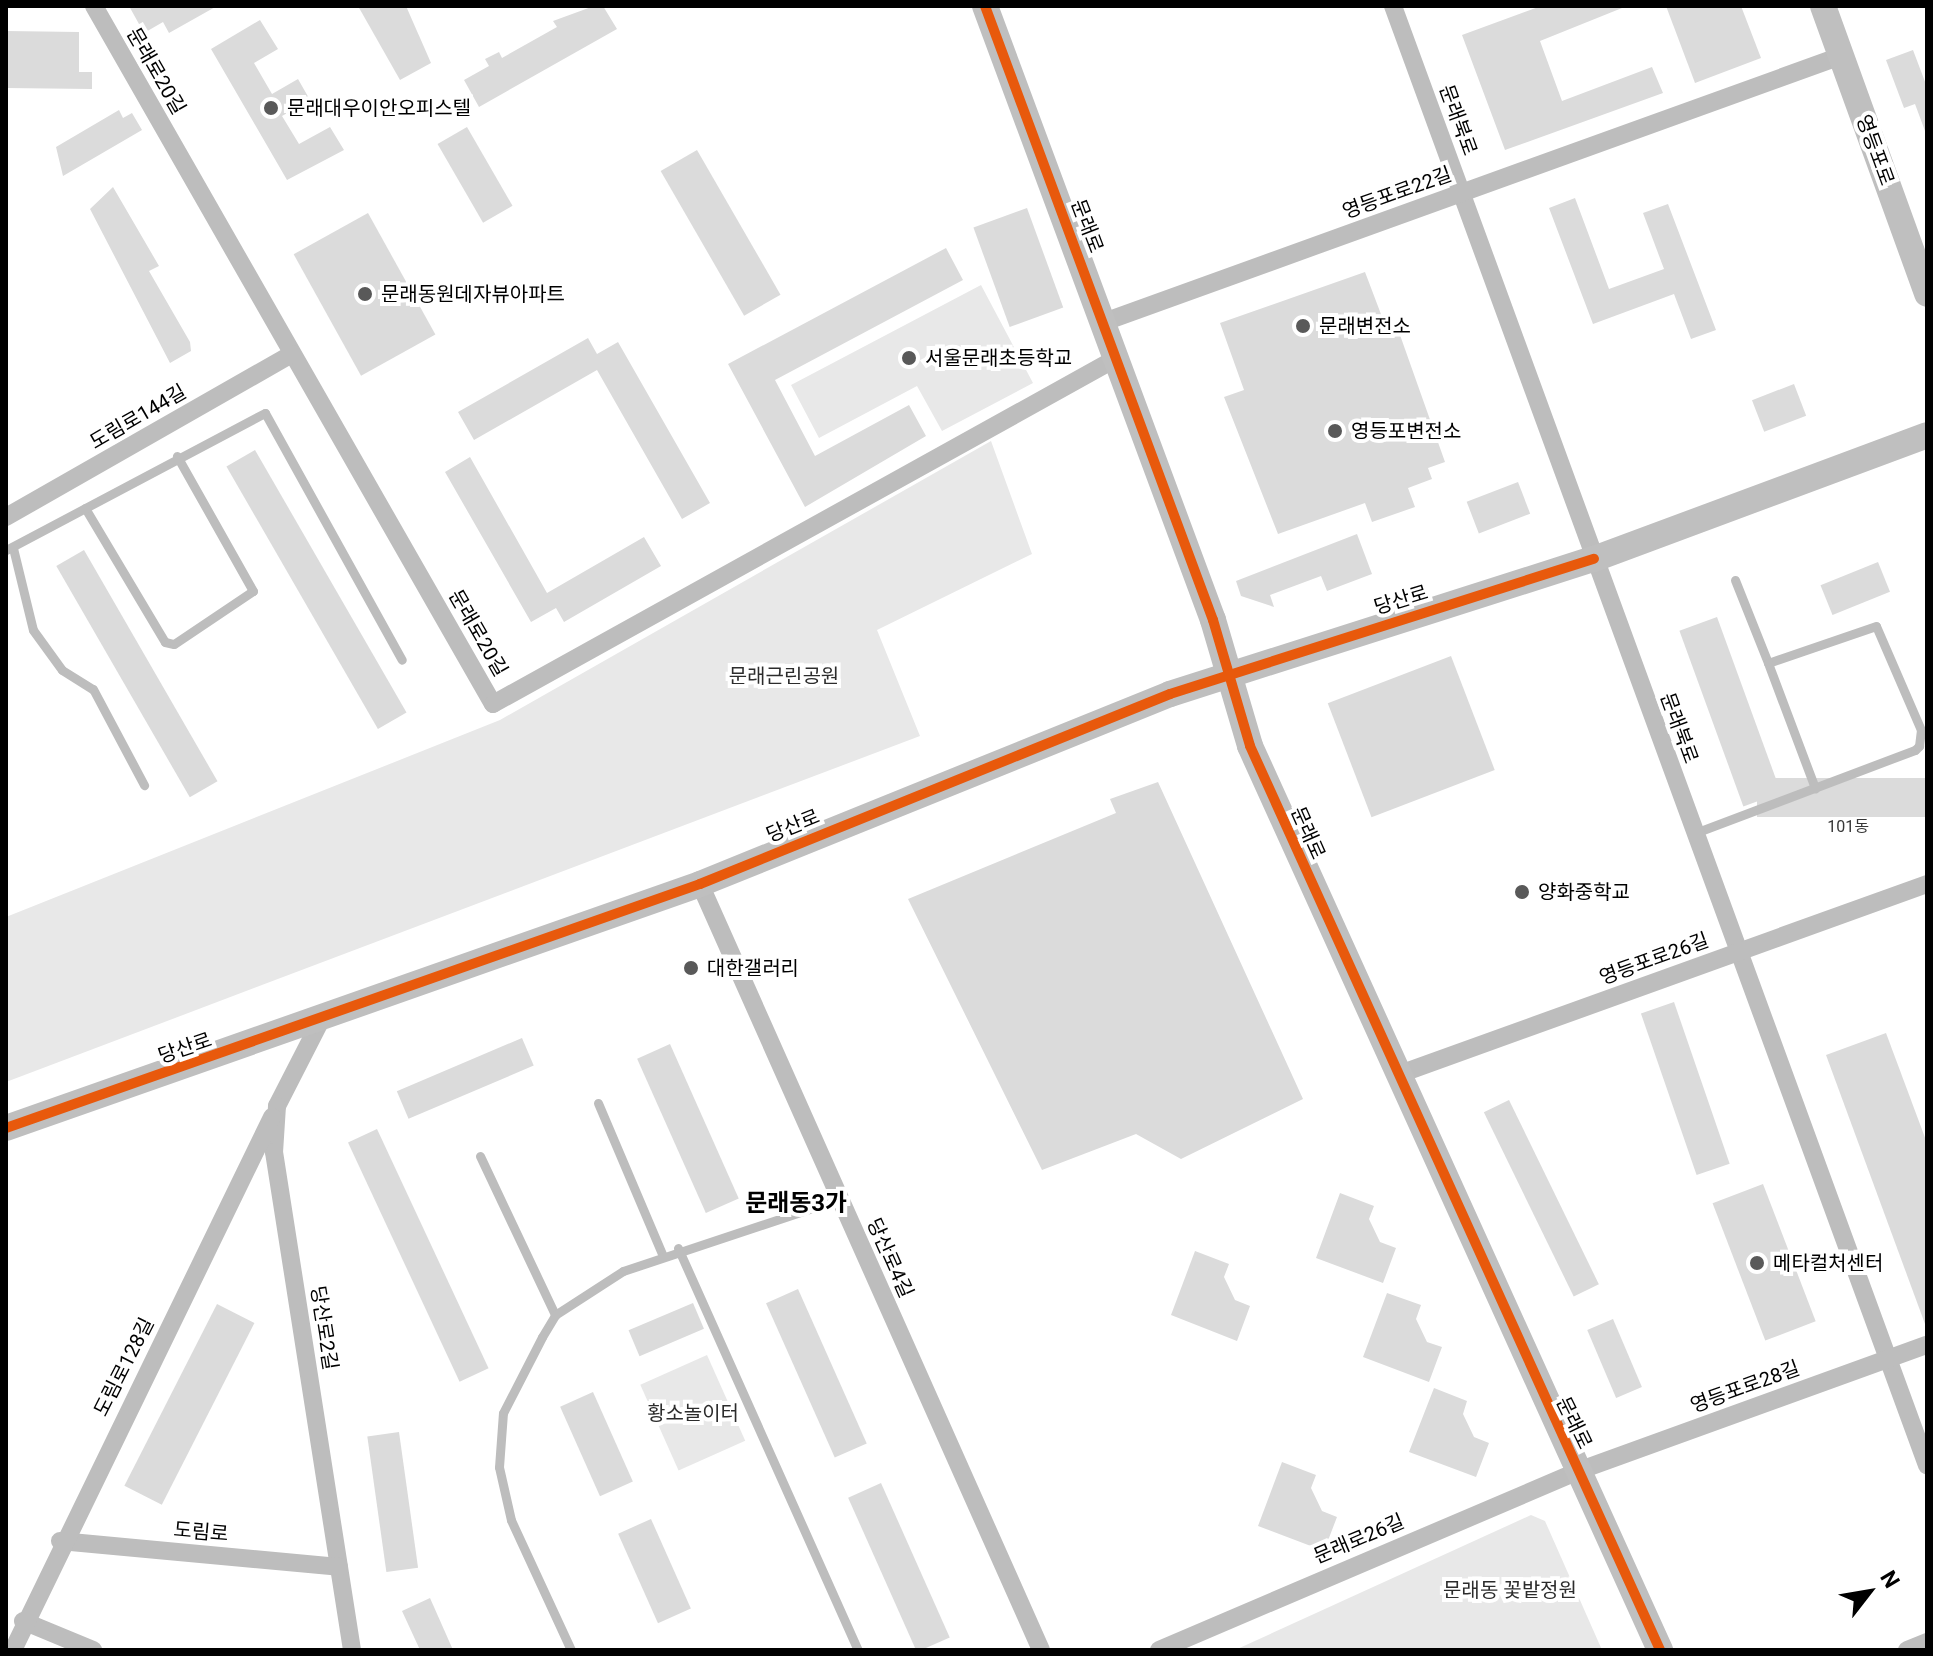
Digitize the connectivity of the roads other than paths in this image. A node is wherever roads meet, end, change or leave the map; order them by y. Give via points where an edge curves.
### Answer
1 (94, 6) edge
2 (985, 6) edge
3 (1393, 6) edge
4 (1823, 6) edge
5 (1841, 56) junction
6 (1461, 193) junction
7 (1927, 294) edge
8 (1104, 322) junction
9 (292, 354) junction
10 (1117, 358) junction
11 (1927, 435) edge
12 (177, 456) junction
13 (85, 508) junction
14 (6, 517) edge
15 (9, 549) edge
16 (1594, 559) junction
17 (1735, 580) dead end
18 (402, 660) dead end
19 (1768, 663) junction
20 (1229, 673) junction
21 (144, 785) dead end
22 (1815, 788) junction
23 (1695, 833) junction
24 (700, 884) junction
25 (1927, 884) edge
26 (1738, 952) junction
27 (320, 1022) junction
28 (1397, 1075) junction
29 (598, 1103) dead end
30 (277, 1106) junction
31 (6, 1128) edge
32 (480, 1156) dead end
33 (839, 1199) junction
34 (678, 1248) junction
35 (662, 1254) junction
36 (555, 1315) junction
37 (1927, 1345) edge
38 (1888, 1358) junction
39 (1927, 1465) edge
40 (1578, 1471) junction
41 (60, 1541) junction
42 (339, 1567) junction
43 (23, 1621) junction
44 (1927, 1642) edge
45 (13, 1650) edge
46 (93, 1650) edge
47 (352, 1650) edge
48 (571, 1650) edge
49 (858, 1650) edge
50 (1041, 1650) edge
51 (1159, 1650) edge
52 (1660, 1650) edge
53 (1907, 1650) edge

1 - 9 street, 문래로20길
2 - 8 main road, 문래로
3 - 6 street, 문래북로
4 - 5 main road, 영등포로
5 - 6 street, 영등포로22길
5 - 7 main road, 영등포로
6 - 8 street, 영등포로22길
6 - 16 street, 문래북로
8 - 10 main road, 문래로
9 - 10 street, 문래로20길 via 493,704
9 - 14 street, 도림로144길
10 - 20 main road, 문래로
11 - 16 main road, 당산로
12 - 13 lane
12 - 13 lane via 253,591 174,644 165,642
12 - 18 lane via 265,413
13 - 15 lane
15 - 21 lane via 33,630 62,670 93,689
16 - 20 main road, 당산로
16 - 23 street, 문래북로
17 - 19 lane
19 - 22 lane
19 - 22 lane via 1870,624 1890,648 1922,741
20 - 24 main road, 당산로
20 - 28 main road, 문래로 via 1250,746
22 - 23 lane
23 - 26 street, 문래북로
24 - 27 main road, 당산로
24 - 33 street, 당산로4길
25 - 26 street, 영등포로26길
26 - 28 street, 영등포로26길
26 - 38 street, 문래북로
27 - 30 street, 당산로2길
27 - 31 main road, 당산로
28 - 40 main road, 문래로
29 - 35 lane
30 - 41 street, 도림로128길
30 - 42 street, 당산로2길 via 274,1152
32 - 36 lane
33 - 34 lane
33 - 50 street, 당산로4길
34 - 35 lane
34 - 49 lane
35 - 36 lane via 582,1293
36 - 48 lane via 503,1413 499,1467 511,1520
37 - 38 street, 영등포로28길
38 - 39 street, 문래북로
38 - 40 street, 영등포로28길
40 - 51 street, 문래로26길
40 - 52 main road, 문래로
41 - 42 street, 도림로
41 - 43 street, 도림로128길
42 - 47 street, 당산로2길
43 - 45 street, 도림로128길
43 - 46 street
44 - 53 street

